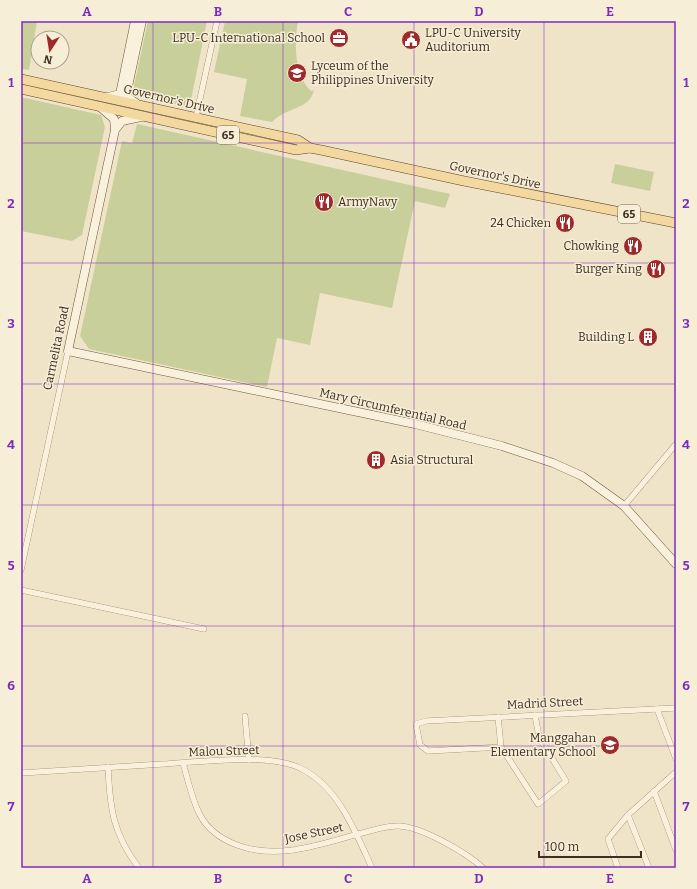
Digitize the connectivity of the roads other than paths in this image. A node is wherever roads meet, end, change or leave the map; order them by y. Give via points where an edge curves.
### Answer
1 (135, 21) edge
2 (142, 21) edge
3 (217, 21) edge
4 (21, 78) edge
5 (21, 89) edge
6 (107, 97) junction
7 (136, 104) junction
8 (98, 106) junction
9 (146, 116) junction
10 (196, 118) junction
11 (116, 130) junction
12 (310, 148) junction
13 (676, 224) edge
14 (68, 351) junction
15 (676, 444) edge
16 (624, 506) junction
17 (676, 564) edge
18 (21, 570) edge
19 (21, 590) edge
20 (204, 628) dead end
21 (676, 708) edge
22 (657, 709) junction
23 (535, 715) junction
24 (245, 716) dead end
25 (498, 717) junction
26 (501, 747) junction
27 (676, 759) edge
28 (249, 760) junction
29 (183, 763) junction
30 (108, 768) junction
31 (676, 772) edge
32 (21, 773) edge
33 (654, 791) junction
34 (628, 815) junction
35 (357, 835) junction
36 (676, 850) edge
37 (139, 868) edge
38 (372, 868) edge
39 (483, 868) edge
40 (618, 868) edge
41 (649, 868) edge

1 - 6 street via 120,94
2 - 7 street via 126,96
3 - 10 street
4 - 6 main road, Governor's Drive / 65
5 - 8 main road, Governor's Drive / 65
6 - 7 main road, Governor's Drive / 65
7 - 10 main road, Governor's Drive / 65
8 - 9 main road, Governor's Drive / 65
8 - 11 street via 114,119
9 - 11 street via 122,121
9 - 12 main road, Governor's Drive / 65 via 296,150
10 - 12 main road, Governor's Drive / 65 via 298,140
11 - 14 street, Carmelita Road
12 - 13 main road, Governor's Drive / 65
14 - 16 street, Mary Circumferential Road via 415,424 502,446 582,476
14 - 18 street, Carmelita Road
15 - 16 street
16 - 17 street, Mary Circumferential Road
19 - 20 street
21 - 22 street, Madrid Street
22 - 23 street, Madrid Street
22 - 27 street
23 - 25 street, Madrid Street
23 - 26 street via 539,737 566,781 538,804
24 - 28 street
25 - 26 street
25 - 26 street, Madrid Street via 426,720 416,724 420,745 428,751
28 - 29 street, Malou Street
28 - 35 street, Malou Street via 280,761 306,770 322,783 340,805
29 - 30 street, Malou Street
29 - 35 street, Jose Street via 199,814 215,834 226,841 249,849 280,852
30 - 32 street, Malou Street
30 - 37 street via 113,819 122,843
31 - 33 street
33 - 34 street
33 - 36 street
34 - 40 street via 608,839
34 - 41 street
35 - 38 street, Malou Street
35 - 39 street, Jose Street via 407,826 449,845

